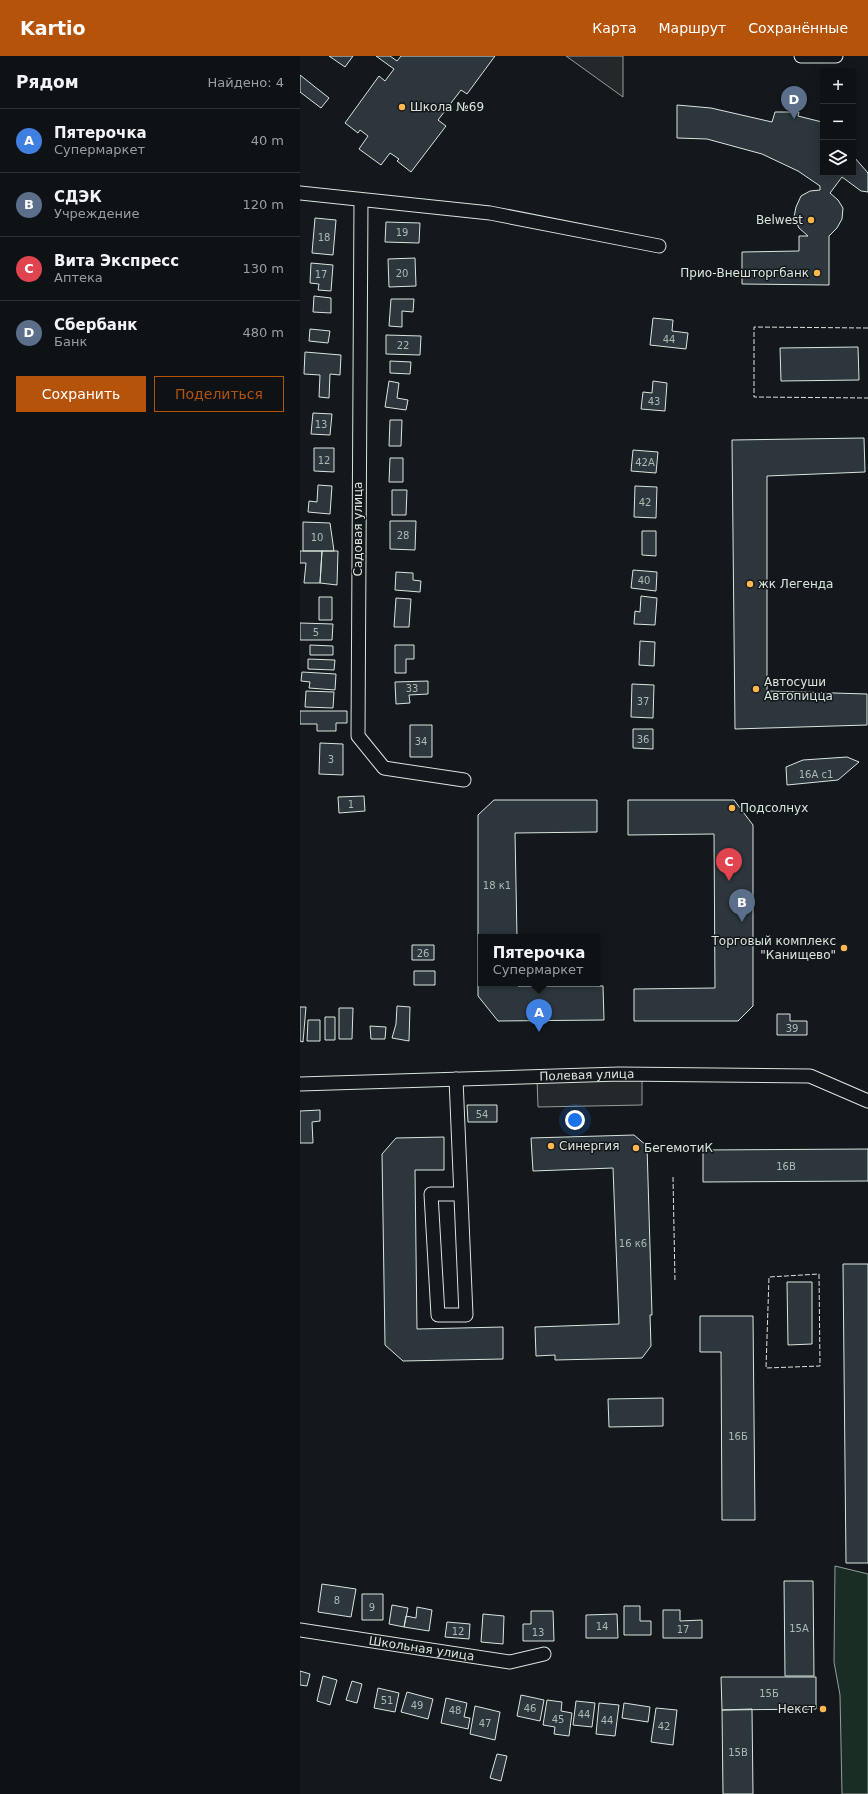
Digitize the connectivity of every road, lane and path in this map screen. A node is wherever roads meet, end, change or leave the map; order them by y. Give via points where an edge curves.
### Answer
1 (801, 56) edge
2 (836, 56) edge
3 (300, 193) edge
4 (361, 200) junction
5 (658, 246) dead end
6 (464, 780) dead end
7 (456, 1079) junction
8 (300, 1084) edge
9 (868, 1101) edge
10 (461, 1194) junction
11 (300, 1630) edge
12 (544, 1654) dead end

1 - 2 street
3 - 4 street
4 - 5 street via 490,213
4 - 6 street, Садовая улица via 358,736 384,768
7 - 8 street, Полевая улица
7 - 9 street, Полевая улица via 619,1074 810,1076
7 - 10 street
10 - 10 street via 466,1315 438,1315 431,1194
11 - 12 street, Школьная улица via 510,1662

